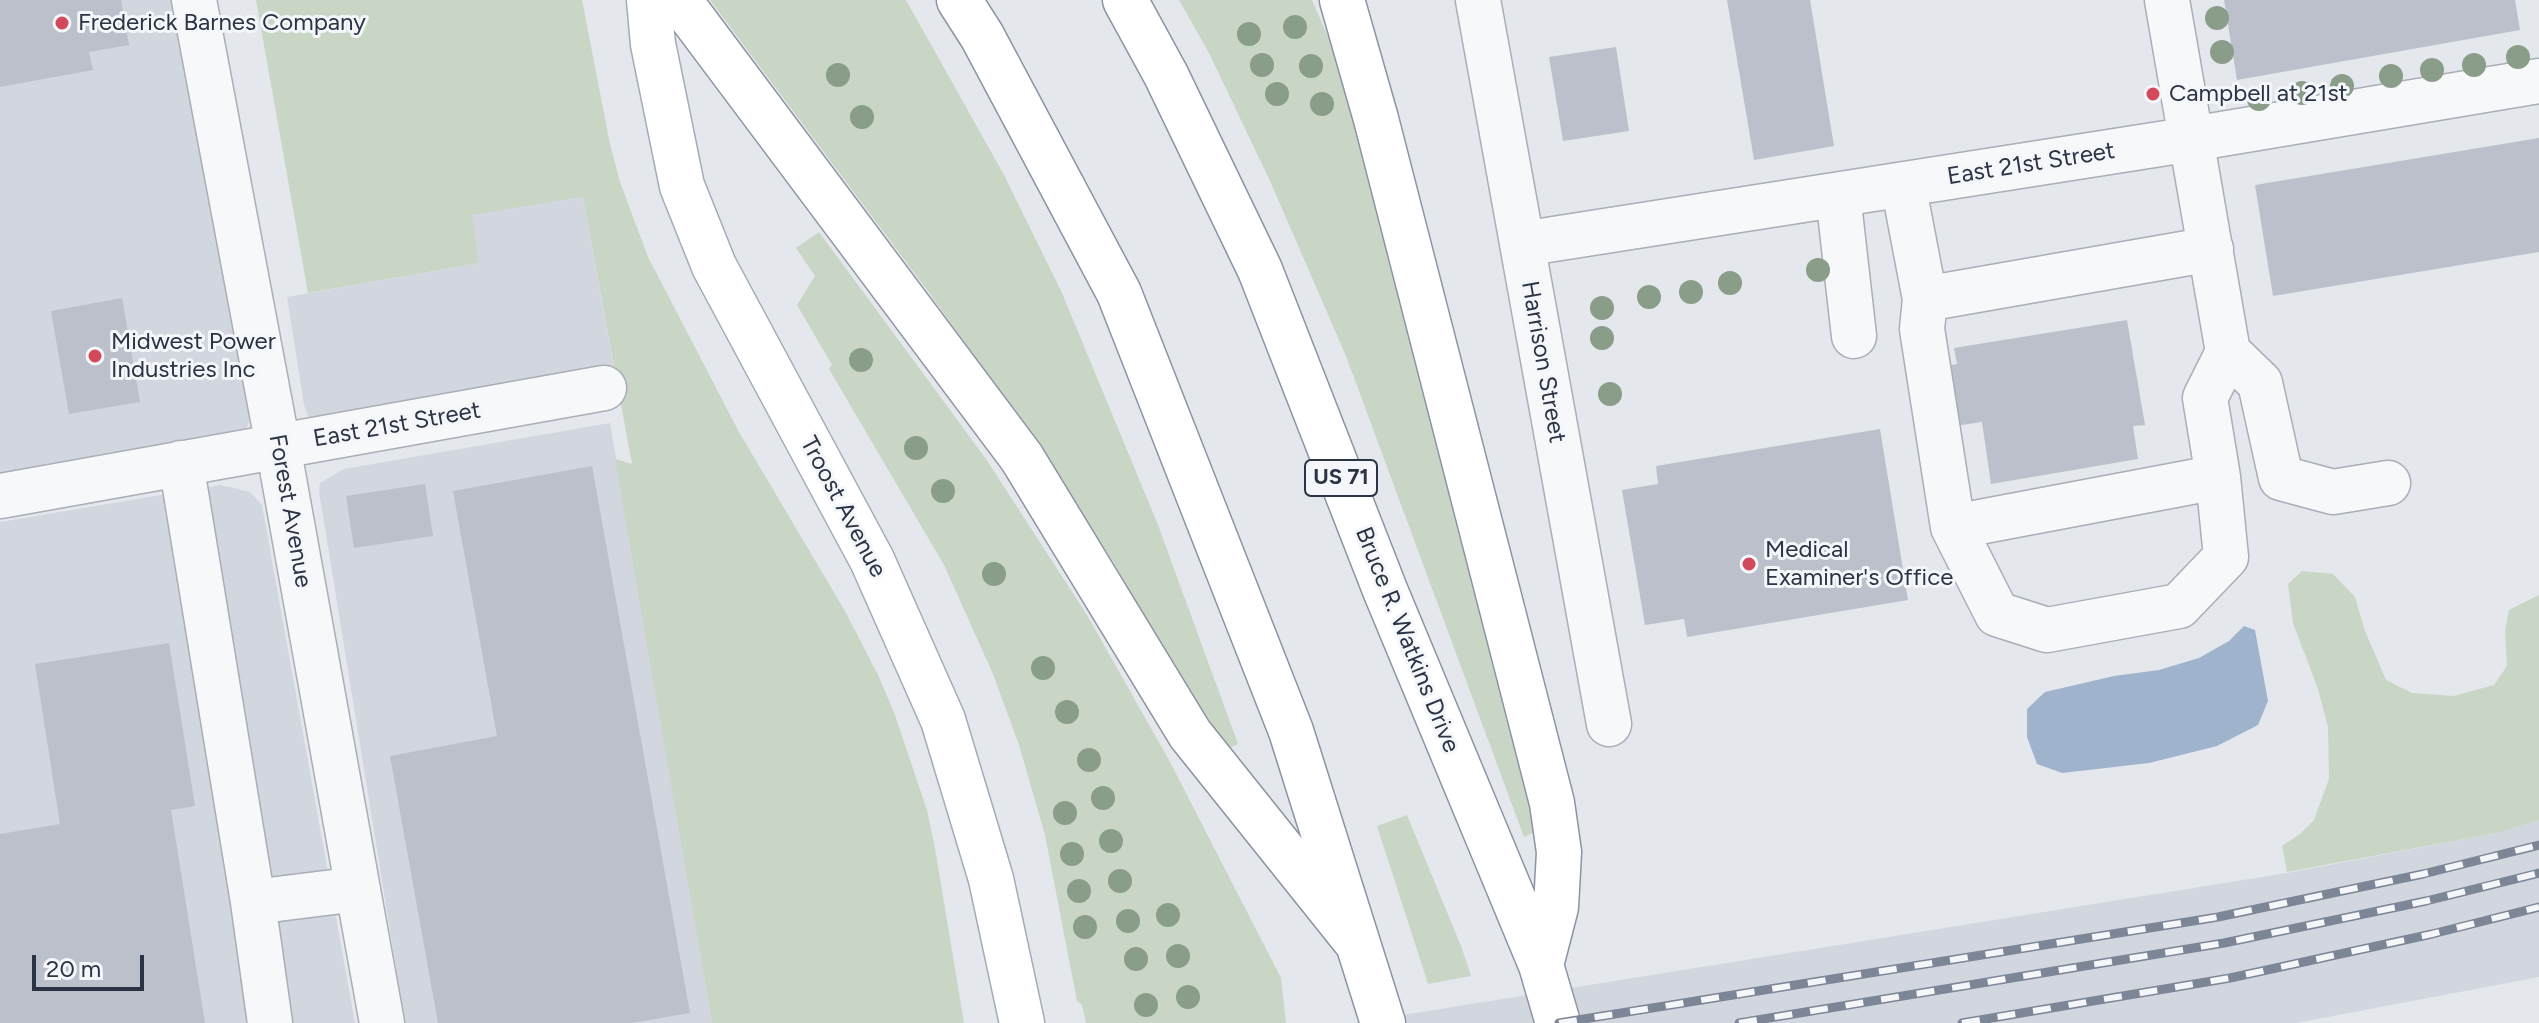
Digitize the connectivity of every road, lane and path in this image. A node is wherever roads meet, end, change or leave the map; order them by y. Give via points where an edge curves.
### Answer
1 (194, 0) edge
2 (649, 0) edge
3 (679, 0) edge
4 (959, 0) edge
5 (1125, 0) edge
6 (1342, 0) edge
7 (1478, 0) edge
8 (2167, 0) edge
9 (2539, 81) edge
10 (2192, 139) junction
11 (1903, 184) junction
12 (1838, 195) junction
13 (1522, 244) junction
14 (2211, 249) junction
15 (1925, 299) junction
16 (1854, 336) dead end
17 (2228, 352) junction
18 (604, 388) dead end
19 (278, 446) junction
20 (181, 463) junction
21 (2218, 477) junction
22 (2388, 483) dead end
23 (0, 496) edge
24 (1953, 527) junction
25 (1609, 724) dead end
26 (358, 889) junction
27 (253, 902) junction
28 (1358, 944) junction
29 (1541, 965) junction
30 (1378, 1007) edge
31 (1022, 1019) edge
32 (270, 1023) edge
33 (382, 1023) edge
34 (1558, 1023) edge

1 - 19 street, Forest Avenue
2 - 31 main road, Troost Avenue via 682,186 714,266 872,560 943,720 991,879
3 - 28 main road via 1022,458 1190,734
4 - 28 main road via 1119,293 1291,731
5 - 29 main road, Bruce R. Watkins Drive / US 71 via 1260,270 1385,590
6 - 29 main road via 1552,803 1559,852 1557,893
7 - 13 street, Harrison Street
8 - 10 street
9 - 10 street, East 21st Street
10 - 11 street, East 21st Street
10 - 14 street
11 - 12 street, East 21st Street
11 - 15 street
12 - 13 street, East 21st Street
12 - 16 street
13 - 25 street, Harrison Street
14 - 15 street
14 - 17 street
15 - 24 street via 1922,329
17 - 21 street via 2205,398
17 - 22 street via 2260,383 2281,478 2333,492
18 - 19 street, East 21st Street
19 - 20 street, East 21st Street
19 - 26 street, Forest Avenue
20 - 23 street, East 21st Street
20 - 27 street
21 - 24 street
21 - 24 street via 2226,557 2179,606 2047,630 1997,614
26 - 27 street
26 - 33 street, Forest Avenue
27 - 32 street
28 - 30 main road
29 - 34 main road, Bruce R. Watkins Drive / US 71

